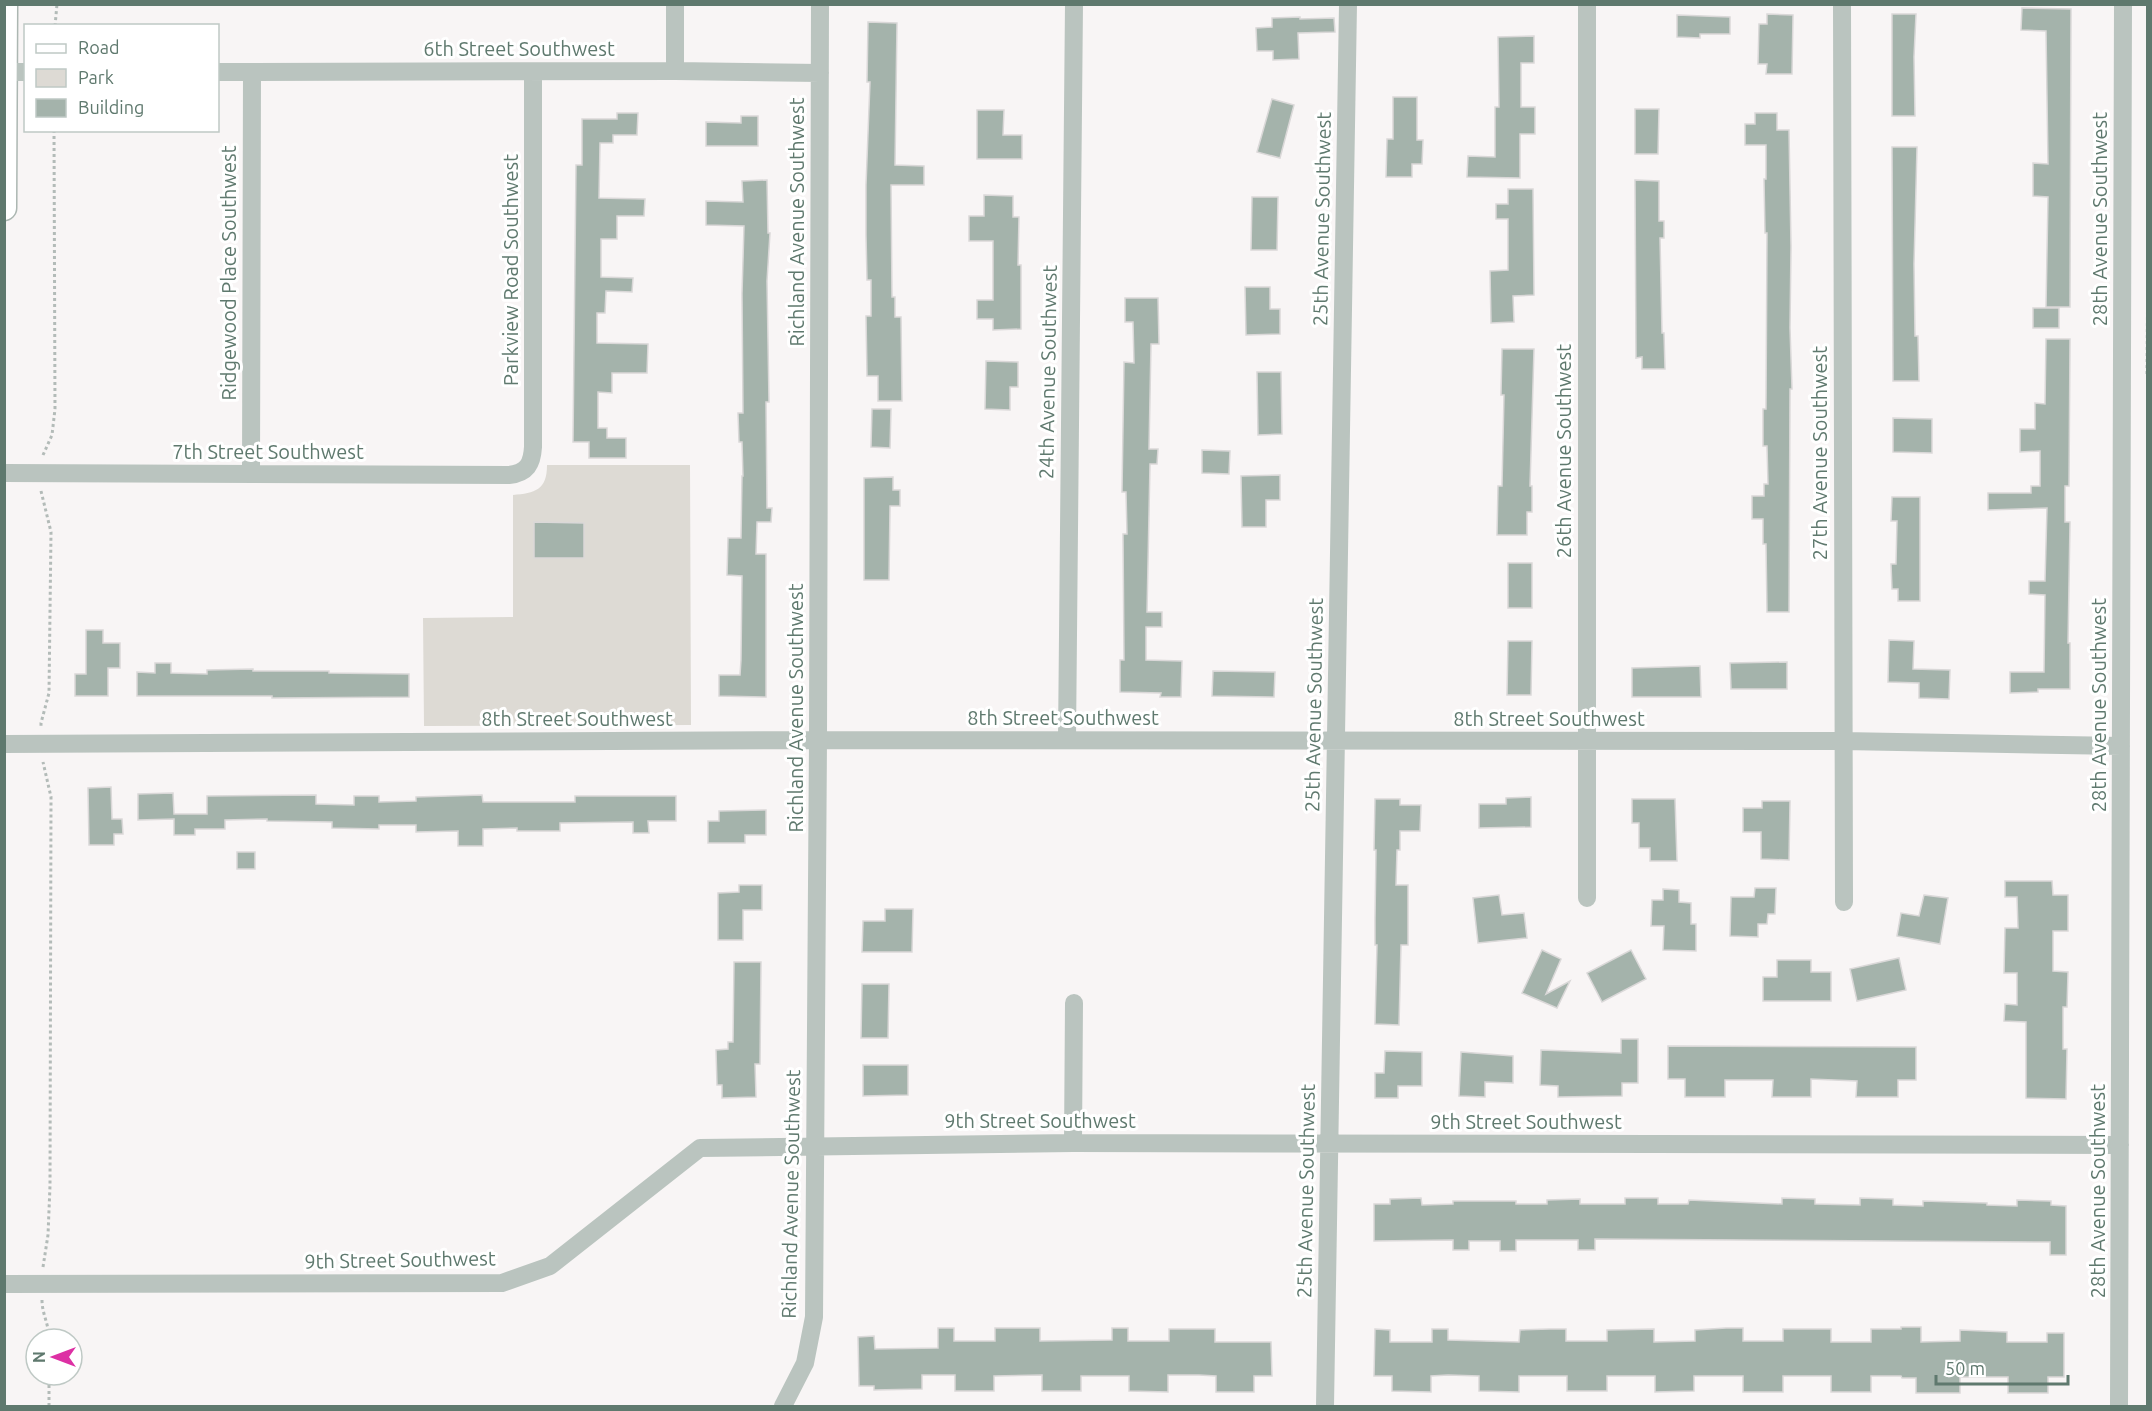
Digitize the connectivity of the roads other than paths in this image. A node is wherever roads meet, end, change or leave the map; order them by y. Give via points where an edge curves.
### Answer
1 (5, 4) edge
2 (675, 4) edge
3 (820, 4) edge
4 (1074, 4) edge
5 (1348, 4) edge
6 (1587, 4) edge
7 (1842, 4) edge
8 (2123, 4) edge
9 (675, 71) junction
10 (5, 72) edge
11 (24, 72) edge
12 (219, 72) edge
13 (252, 72) junction
14 (533, 72) junction
15 (820, 74) junction
16 (4, 208) edge
17 (528, 468) joint
18 (4, 473) edge
19 (251, 474) junction
20 (818, 740) junction
21 (1067, 740) junction
22 (1336, 741) junction
23 (1587, 741) junction
24 (1843, 741) junction
25 (4, 744) edge
26 (2121, 746) junction
27 (1587, 898) dead end
28 (1844, 902) dead end
29 (1074, 1003) dead end
30 (1073, 1143) junction
31 (1329, 1144) junction
32 (2120, 1145) junction
33 (816, 1146) junction
34 (4, 1284) edge
35 (783, 1407) edge
36 (1325, 1407) edge
37 (2119, 1407) edge

1 - 10 main road
2 - 9 street
3 - 15 street, Richland Avenue Southwest
4 - 21 street, 24th Avenue Southwest
5 - 22 street, 25th Avenue Southwest
6 - 23 street, 26th Avenue Southwest
7 - 24 street, 27th Avenue Southwest
8 - 26 street, 28th Avenue Southwest
9 - 14 street, 6th Street Southwest
9 - 15 street, 6th Street Southwest
10 - 11 street
10 - 16 main road
12 - 13 street, 6th Street Southwest
13 - 14 street, 6th Street Southwest
13 - 19 street, Ridgewood Place Southwest
14 - 17 street, Parkview Road Southwest via 534,447
15 - 20 street, Richland Avenue Southwest
17 - 19 street, 7th Street Southwest via 509,475
18 - 19 street, 7th Street Southwest
20 - 21 street, 8th Street Southwest
20 - 25 street, 8th Street Southwest
20 - 33 street, Richland Avenue Southwest
21 - 22 street, 8th Street Southwest
22 - 23 street, 8th Street Southwest
22 - 31 street, 25th Avenue Southwest
23 - 24 street, 8th Street Southwest
23 - 27 street, 26th Avenue Southwest
24 - 26 street, 8th Street Southwest
24 - 28 street, 27th Avenue Southwest
26 - 32 street, 28th Avenue Southwest
29 - 30 street
30 - 31 street, 9th Street Southwest
30 - 33 street, 9th Street Southwest
31 - 32 street, 9th Street Southwest
31 - 36 street, 25th Avenue Southwest
32 - 37 street, 28th Avenue Southwest
33 - 34 street, 9th Street Southwest via 700,1148 550,1266 502,1283
33 - 35 street, Richland Avenue Southwest via 814,1317 805,1363

